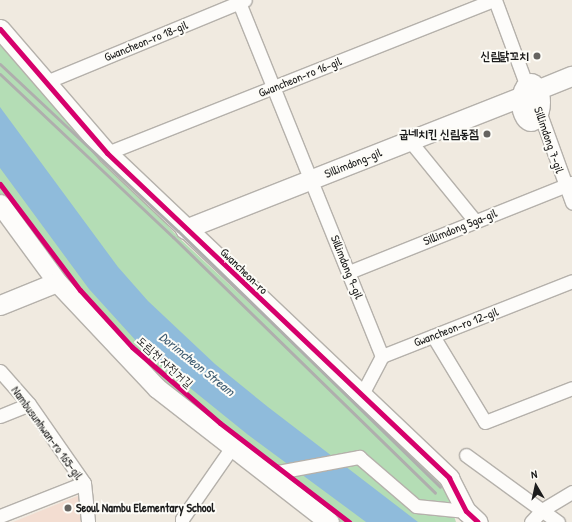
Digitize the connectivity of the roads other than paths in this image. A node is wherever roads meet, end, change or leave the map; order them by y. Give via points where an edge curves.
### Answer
1 (494, 0) edge
2 (241, 1) edge
3 (0, 29) edge
4 (572, 76) edge
5 (46, 82) junction
6 (274, 87) junction
7 (530, 92) junction
8 (410, 141) junction
9 (106, 153) junction
10 (312, 179) junction
11 (568, 184) edge
12 (572, 202) edge
13 (0, 204) edge
14 (475, 222) junction
15 (185, 230) junction
16 (349, 272) junction
17 (572, 281) edge
18 (57, 282) junction
19 (0, 306) edge
20 (433, 336) junction
21 (382, 356) junction
22 (0, 371) edge
23 (572, 388) edge
24 (361, 396) junction
25 (28, 404) junction
26 (0, 416) edge
27 (232, 447) junction
28 (466, 455) dead end
29 (267, 474) junction
30 (84, 483) junction
31 (572, 492) edge
32 (542, 510) junction
33 (0, 516) edge
34 (472, 516) edge
35 (88, 522) edge
36 (182, 522) edge
37 (329, 522) edge
38 (531, 522) edge
39 (558, 522) edge

1 - 6 street, Gwancheon-ro 16-gil
1 - 7 street, Sillimdong 7-gil
2 - 5 street, Gwancheon-ro 18-gil
2 - 6 street, Sillimdong 9-gil
3 - 5 street, Gwancheon-ro
4 - 7 street, Sillimdong-gil
5 - 9 street, Gwancheon-ro
6 - 9 street, Gwancheon-ro 16-gil
6 - 10 street, Sillimdong 9-gil
7 - 8 street, Sillimdong-gil
7 - 11 street, Sillimdong 7-gil
8 - 10 street, Sillimdong-gil
8 - 14 street
9 - 15 street, Gwancheon-ro
10 - 15 street, Sillimdong-gil
10 - 16 street, Sillimdong 9-gil
11 - 12 street, Sillimdong 7-gil
11 - 14 street, Sillimdong 5ga-gil
13 - 18 street
14 - 16 street, Sillimdong 5ga-gil
15 - 24 street, Gwancheon-ro
16 - 21 street, Sillimdong 9-gil
17 - 20 street, Gwancheon-ro 12-gil
18 - 19 street
18 - 27 street via 157,388
20 - 21 street, Gwancheon-ro 12-gil
20 - 23 street via 485,422
21 - 24 street
22 - 25 street, Nambusunhwan-ro 165-gil
24 - 34 street, Gwancheon-ro via 450,478
25 - 26 street
25 - 30 street, Nambusunhwan-ro 165-gil
27 - 29 street
27 - 36 street
28 - 32 street
29 - 34 street via 359,457 416,506
29 - 37 street
30 - 33 street
30 - 35 street, Nambusunhwan-ro 165-gil
31 - 32 street
32 - 38 street
32 - 39 street

